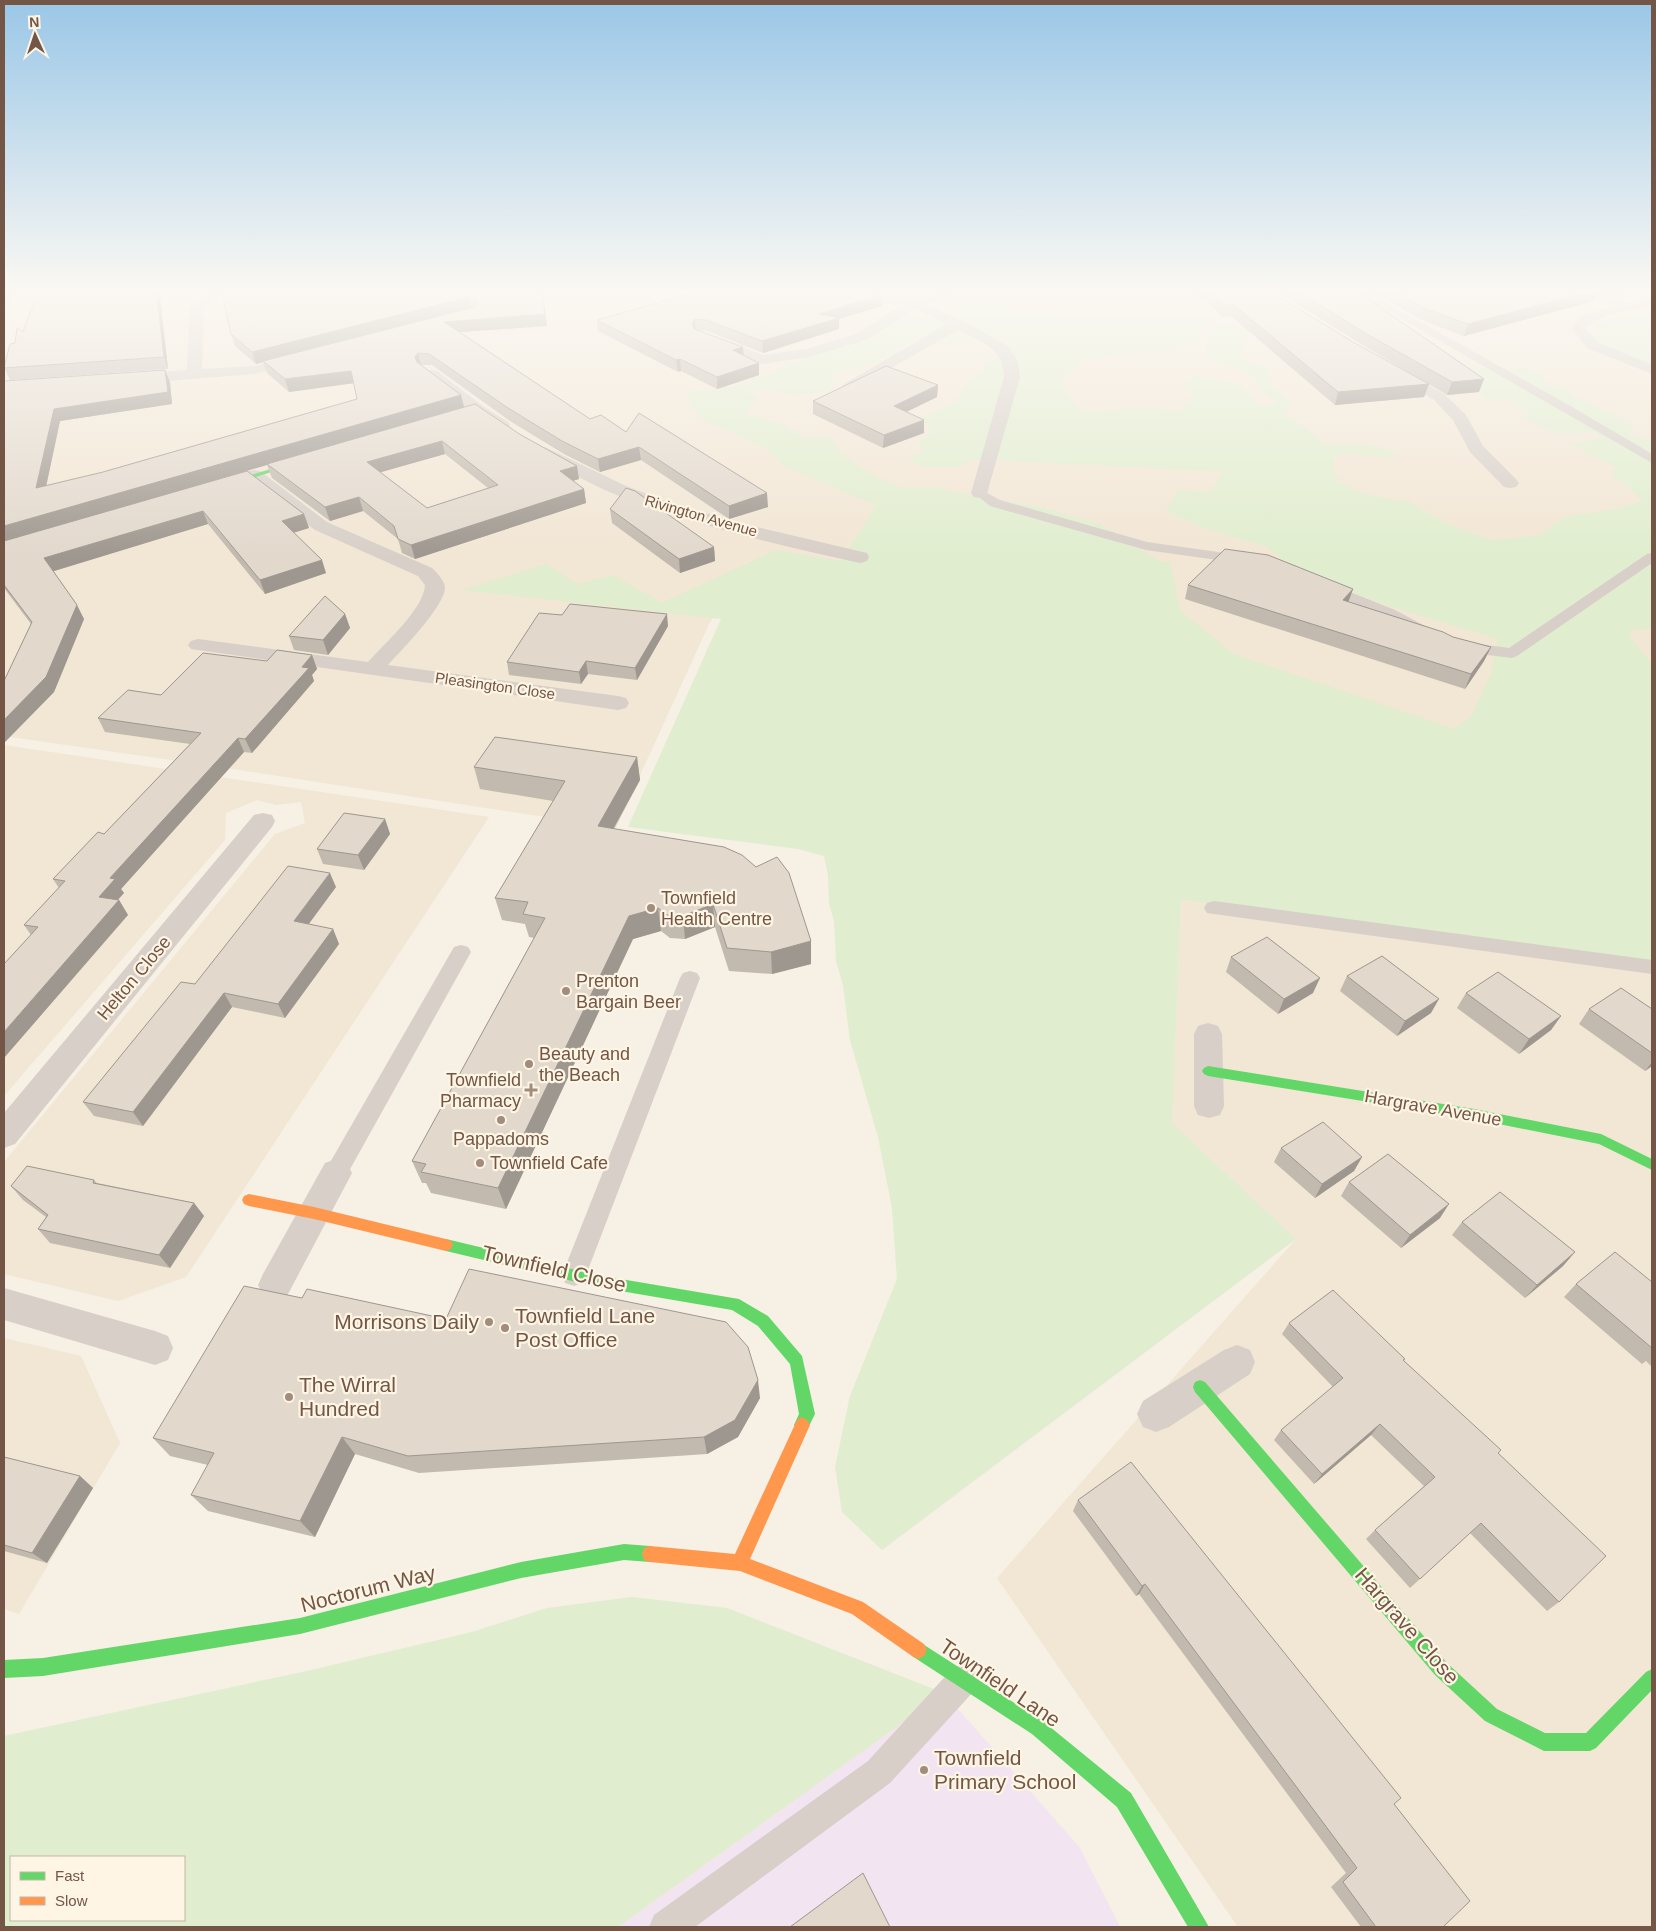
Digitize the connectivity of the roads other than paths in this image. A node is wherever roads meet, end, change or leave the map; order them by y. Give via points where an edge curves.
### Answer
1 (146, 378) edge
2 (435, 378) edge
3 (864, 378) edge
4 (1012, 378) edge
5 (1407, 378) edge
6 (1513, 378) edge
7 (117, 380) edge
8 (849, 387) edge
9 (515, 433) edge
10 (530, 443) edge
11 (319, 456) edge
12 (1652, 459) edge
13 (254, 475) junction
14 (1492, 486) dead end
15 (207, 489) edge
16 (980, 493) joint
17 (860, 557) dead end
18 (1652, 557) edge
19 (1259, 562) edge
20 (1312, 581) edge
21 (1437, 638) edge
22 (198, 645) dead end
23 (1452, 646) edge
24 (373, 669) junction
25 (618, 703) dead end
26 (263, 821) dead end
27 (1214, 908) dead end
28 (461, 952) dead end
29 (1652, 967) edge
30 (690, 978) dead end
31 (1208, 1034) dead end
32 (1208, 1071) junction
33 (1209, 1106) dead end
34 (4, 1135) edge
35 (1652, 1165) edge
36 (336, 1172) joint
37 (249, 1200) dead end
38 (314, 1213) junction
39 (574, 1275) junction
40 (275, 1285) dead end
41 (4, 1304) edge
42 (155, 1348) dead end
43 (1237, 1362) dead end
44 (1200, 1387) junction
45 (1156, 1414) dead end
46 (740, 1563) junction
47 (4, 1669) edge
48 (1652, 1678) edge
49 (963, 1680) junction
50 (666, 1927) edge
51 (1199, 1927) edge

1 - 7 street
2 - 9 street via 473,412
3 - 8 street
4 - 16 street
5 - 14 street via 1439,396 1460,418 1476,448 1517,481
6 - 12 lane
10 - 17 street, Rivington Avenue via 643,500 712,522
11 - 13 street
13 - 15 street
13 - 24 street via 321,526 425,572 432,579 436,589 430,604
16 - 19 lane via 995,503 1146,546
18 - 23 lane via 1512,653
20 - 21 lane via 1390,612
22 - 24 street, Pleasington Close
24 - 25 street, Pleasington Close
26 - 34 street, Helton Close
27 - 29 lane
28 - 36 lane
30 - 39 lane
31 - 32 street
32 - 33 street
32 - 35 street, Hargrave Avenue via 1474,1114 1600,1139
36 - 38 street
37 - 38 street, Townfield Close
38 - 39 street, Townfield Close
38 - 40 street
39 - 46 street, Townfield Close via 734,1304 762,1321 797,1361 807,1414
41 - 42 street
43 - 44 street
44 - 45 street
44 - 48 street, Hargrave Close via 1441,1669 1491,1715 1544,1742 1590,1742
46 - 47 street, Noctorum Way via 624,1552 521,1570 300,1626 42,1667
46 - 49 street, Townfield Lane via 857,1608
49 - 50 lane via 879,1772
49 - 51 street, Townfield Lane via 1038,1728 1124,1800

